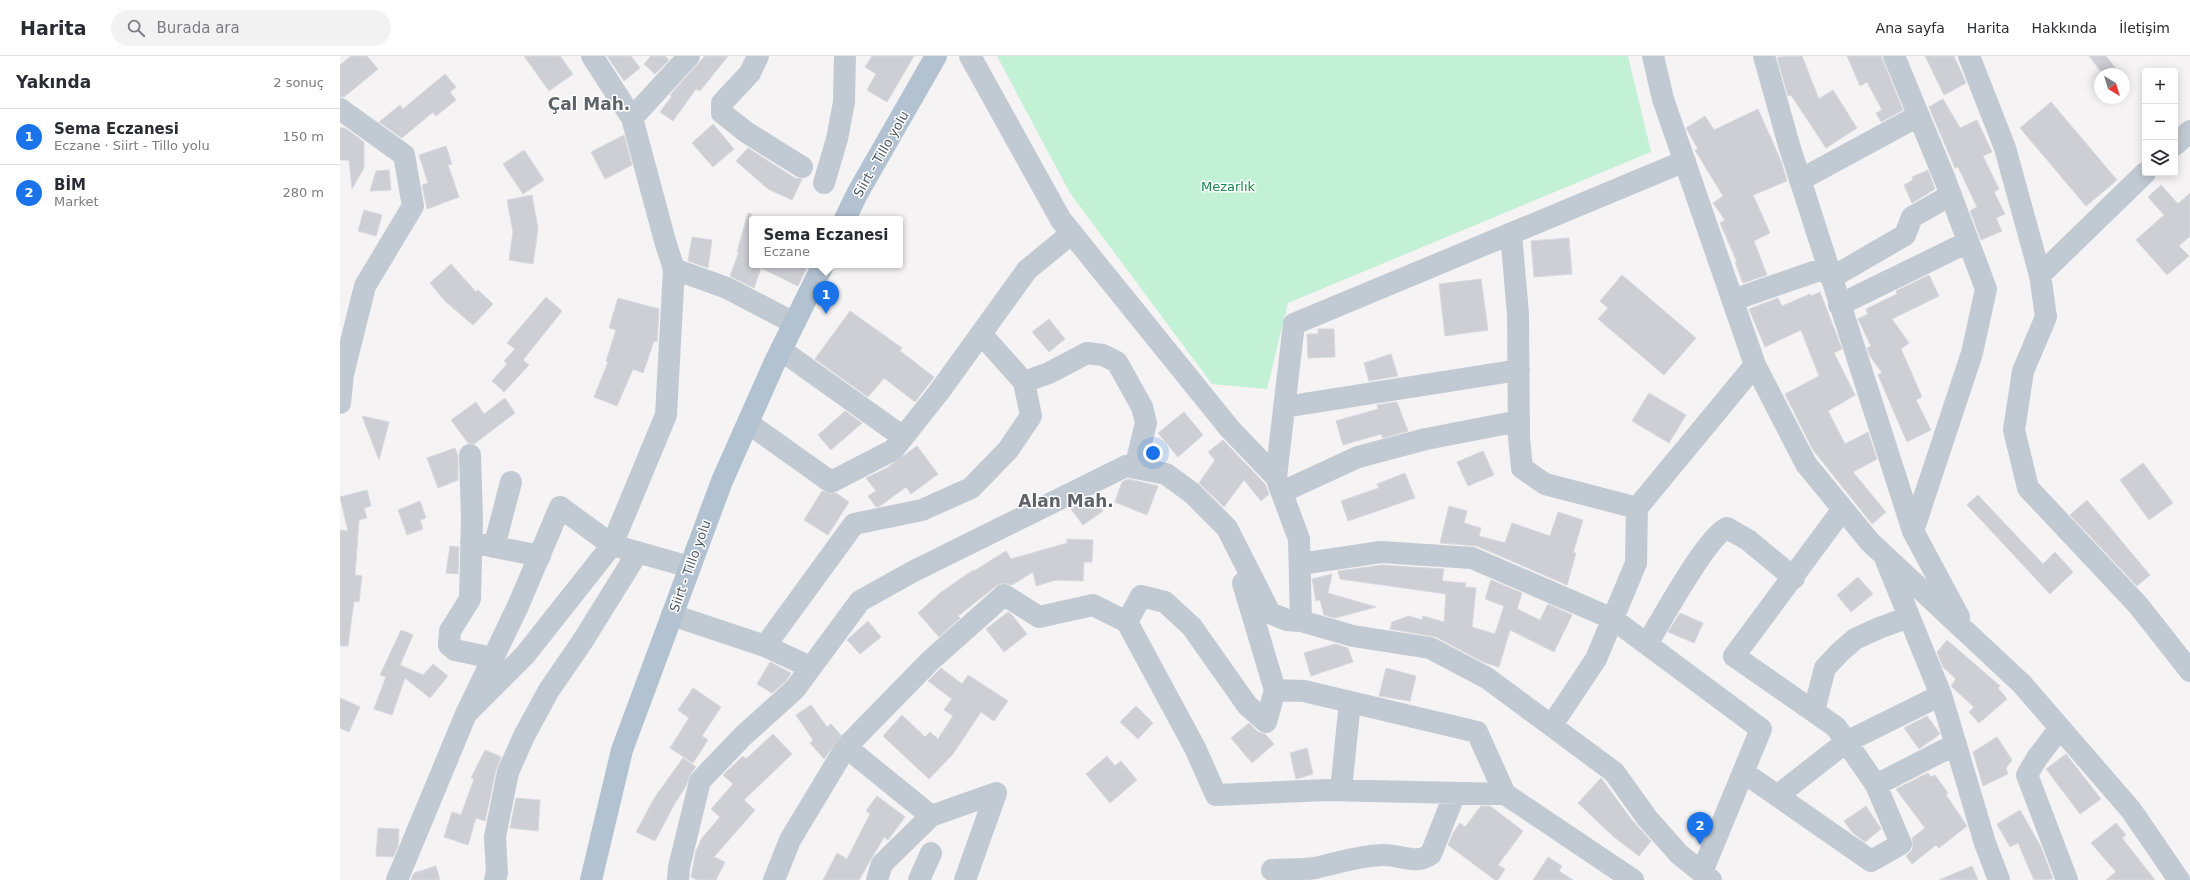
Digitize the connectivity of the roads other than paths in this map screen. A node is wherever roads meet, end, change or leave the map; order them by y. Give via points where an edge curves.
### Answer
1 (592, 56) edge
2 (689, 56) edge
3 (758, 56) edge
4 (845, 56) edge
5 (936, 56) edge
6 (941, 56) edge
7 (970, 56) edge
8 (1653, 56) edge
9 (1764, 56) edge
10 (1894, 56) edge
11 (1969, 56) edge
12 (918, 90) junction
13 (340, 109) edge
14 (1918, 116) junction
15 (632, 118) junction
16 (2190, 131) edge
17 (2178, 142) edge
18 (1685, 161) junction
19 (802, 167) dead end
20 (2143, 176) edge
21 (1800, 180) junction
22 (824, 183) dead end
23 (1951, 195) junction
24 (846, 216) edge
25 (1072, 233) junction
26 (1511, 234) junction
27 (1968, 242) junction
28 (822, 268) edge
29 (674, 269) junction
30 (1829, 272) junction
31 (2040, 275) junction
32 (1733, 300) junction
33 (1840, 305) junction
34 (794, 323) junction
35 (980, 334) junction
36 (781, 350) junction
37 (1755, 365) junction
38 (1519, 370) junction
39 (1024, 382) junction
40 (340, 403) edge
41 (1284, 407) junction
42 (1519, 421) junction
43 (748, 423) junction
44 (903, 437) junction
45 (470, 455) dead end
46 (1135, 468) junction
47 (511, 482) dead end
48 (1279, 484) junction
49 (1637, 508) junction
50 (1843, 509) junction
51 (1226, 528) junction
52 (1913, 532) junction
53 (471, 542) junction
54 (612, 545) junction
55 (494, 547) junction
56 (638, 552) junction
57 (1883, 554) junction
58 (540, 556) junction
59 (1300, 564) junction
60 (690, 567) junction
61 (1794, 578) junction
62 (672, 615) junction
63 (1909, 618) junction
64 (1613, 619) junction
65 (1127, 622) junction
66 (1301, 622) junction
67 (1967, 632) junction
68 (1647, 644) junction
69 (765, 646) junction
70 (493, 658) junction
71 (810, 667) junction
72 (2190, 672) edge
73 (1275, 690) junction
74 (1941, 695) junction
75 (1350, 702) junction
76 (1814, 711) junction
77 (466, 714) junction
78 (1552, 725) junction
79 (2060, 728) junction
80 (1846, 742) junction
81 (1956, 744) junction
82 (846, 748) junction
83 (1743, 772) junction
84 (1876, 785) junction
85 (1341, 790) junction
86 (1455, 793) junction
87 (1505, 794) junction
88 (1777, 796) junction
89 (931, 816) junction
90 (931, 853) dead end
91 (1272, 870) dead end
92 (1707, 876) edge
93 (501, 878) edge
94 (397, 880) edge
95 (591, 880) edge
96 (678, 880) edge
97 (774, 880) edge
98 (877, 880) edge
99 (919, 880) edge
100 (965, 880) edge
101 (1633, 880) edge
102 (1999, 880) edge
103 (2067, 880) edge
104 (2179, 880) edge

1 - 15 street
2 - 15 street
3 - 19 street via 750,73 722,103 722,113 746,132
4 - 22 street via 844,102 837,140
5 - 12 main road
6 - 12 main road
7 - 25 street via 1061,220
8 - 18 street via 1663,99
9 - 21 street
10 - 14 street
11 - 31 street via 2004,148
12 - 24 main road, Siirt - Tillo yolu
13 - 40 street via 404,155 413,206 365,286 343,374
14 - 21 street
14 - 23 street
15 - 29 street
16 - 17 street
18 - 26 street
18 - 32 street
20 - 31 street
21 - 30 street
23 - 27 street
23 - 30 street via 1912,217 1905,235
25 - 35 street via 1027,270
25 - 48 street via 1230,429
26 - 38 street via 1518,314
26 - 41 street via 1294,324
27 - 33 street
27 - 52 street via 1986,289 1972,353
28 - 34 main road, Siirt - Tillo yolu
29 - 34 street via 727,288
29 - 54 street via 666,415
30 - 32 street
30 - 33 street
31 - 72 street via 2046,317 2023,371 2014,430 2028,488 2138,605
32 - 37 street
33 - 52 street
34 - 36 main road, Siirt - Tillo yolu
35 - 39 street
35 - 44 street
36 - 43 main road, Siirt - Tillo yolu
36 - 44 street
37 - 49 street
37 - 50 street via 1806,464
38 - 41 street
38 - 42 street
39 - 46 street via 1049,373 1087,353 1103,355 1117,362 1142,407 1146,423
39 - 69 street via 1031,416 1008,450 970,488 922,510 854,524
41 - 48 street
42 - 48 street via 1426,439 1358,457
42 - 49 street via 1522,468 1545,484
43 - 44 street via 831,482 893,450
43 - 60 main road, Siirt - Tillo yolu via 722,481
45 - 53 street
46 - 51 street via 1166,474 1192,493
46 - 71 street via 1126,466 912,572 860,601
47 - 55 street
48 - 59 street via 1299,539
49 - 64 street via 1636,563
50 - 57 street
50 - 61 street
51 - 66 street via 1270,613
51 - 73 street
52 - 67 street
53 - 55 street
53 - 70 street via 470,599 450,631 449,645 455,650
54 - 56 street
54 - 58 street via 560,507
54 - 77 street via 525,655
55 - 58 street
56 - 60 street
56 - 93 street via 549,690 508,772 495,837
57 - 63 street
57 - 67 street
58 - 70 street
59 - 64 street via 1381,552 1472,558
59 - 66 street
60 - 62 main road, Siirt - Tillo yolu
61 - 68 street via 1748,540 1727,528 1720,531 1705,549
61 - 76 street via 1734,656
62 - 69 street
62 - 95 main road, Siirt - Tillo yolu via 622,750
63 - 74 street
63 - 76 street via 1855,639 1840,652 1825,668
64 - 68 street
64 - 78 street via 1596,659
65 - 73 street via 1141,596 1165,602 1192,627 1247,705 1266,722
65 - 82 street via 1093,605 1039,617 1004,595 930,660
65 - 85 street via 1195,748 1216,795
66 - 78 street via 1353,636 1430,648 1487,678
67 - 79 street via 2022,684
68 - 83 street via 1761,729
69 - 71 street
70 - 77 street
71 - 96 street via 795,690 743,736 700,781
73 - 75 street via 1304,691
74 - 80 street
74 - 81 street
75 - 85 street
75 - 87 street via 1477,732
76 - 80 street via 1836,727
77 - 94 street
78 - 92 street via 1614,772 1647,818 1679,854
79 - 103 street via 2037,758 2028,775
79 - 104 street via 2131,810
80 - 84 street
80 - 88 street
81 - 84 street
81 - 102 street via 1985,843
82 - 89 street
82 - 97 street via 790,840
83 - 88 street
83 - 92 street
84 - 88 street via 1901,844 1871,861
85 - 86 street
86 - 87 street
86 - 91 street via 1432,854 1423,860 1392,855 1361,856 1314,868
87 - 101 street
89 - 98 street via 882,864
89 - 100 street via 996,793
90 - 99 street

